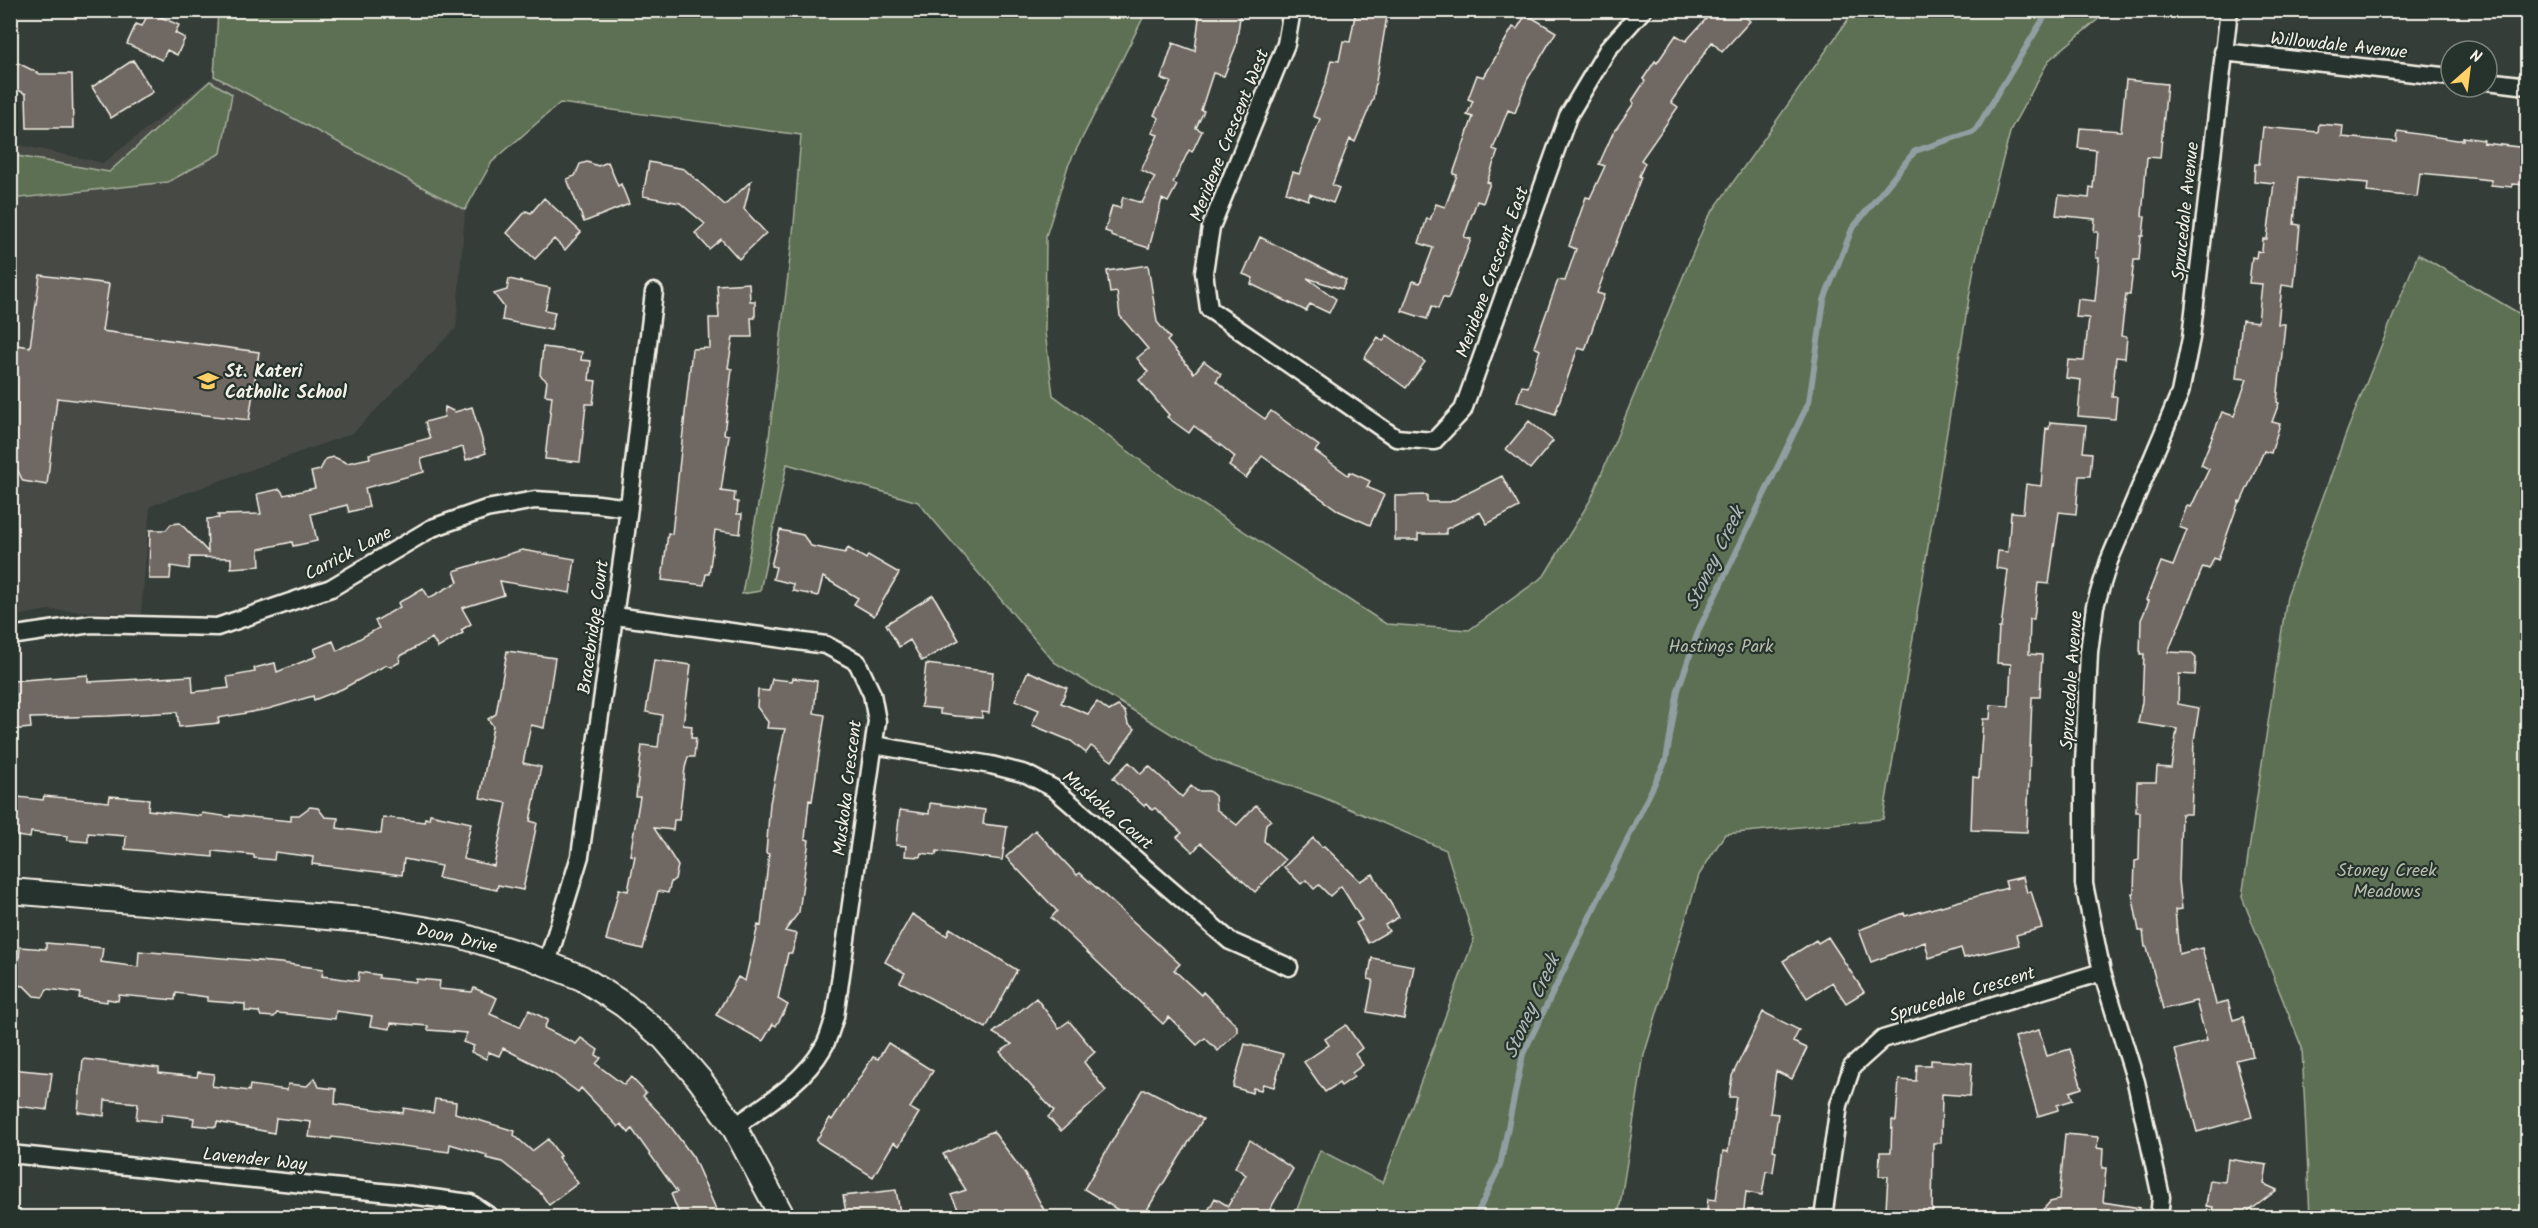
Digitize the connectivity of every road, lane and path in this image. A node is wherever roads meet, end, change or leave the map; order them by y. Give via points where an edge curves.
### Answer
1 (1292, 10) edge
2 (1643, 10) edge
3 (2229, 10) edge
4 (2223, 52) junction
5 (2439, 76) edge
6 (2499, 82) edge
7 (2528, 86) edge
8 (654, 292) dead end
9 (1327, 391) joint
10 (629, 508) junction
11 (615, 616) junction
12 (10, 636) edge
13 (874, 745) junction
14 (10, 891) edge
15 (547, 963) junction
16 (1289, 967) dead end
17 (2102, 972) junction
18 (734, 1126) junction
19 (10, 1154) edge
20 (492, 1218) edge
21 (783, 1218) edge
22 (1823, 1218) edge
23 (2159, 1218) edge

1 - 9 street, Meridene Crescent West via 1286,44 1211,227 1204,273 1209,309
2 - 9 street, Meridene Crescent East via 1608,49 1568,116 1463,410 1434,441 1396,438
3 - 4 street, Sprucedale Avenue
4 - 5 street, Willowdale Avenue
4 - 17 street, Sprucedale Avenue via 2191,338 2180,393 2109,561 2095,606 2084,764 2084,884
6 - 7 street
8 - 10 street, Bracebridge Court
10 - 11 street, Bracebridge Court
10 - 12 street, Carrick Lane via 535,500 486,509 432,528 331,588 217,627 91,624
11 - 13 street, Muskoka Crescent via 826,645 857,662 872,694 877,721
11 - 15 street, Bracebridge Court via 580,856
13 - 16 street, Muskoka Court via 991,765 1026,774 1053,788 1230,941
13 - 18 street, Muskoka Crescent via 835,1017 824,1048 779,1095
14 - 15 street, Doon Drive via 376,921 459,935
15 - 18 street, Doon Drive via 582,978 624,1005 664,1038
17 - 22 street, Sprucedale Crescent via 1882,1039 1852,1067 1839,1104
17 - 23 street, Sprucedale Avenue via 2136,1082 2161,1197
18 - 21 street, Doon Drive
19 - 20 street, Lavender Way via 410,1195 470,1203

